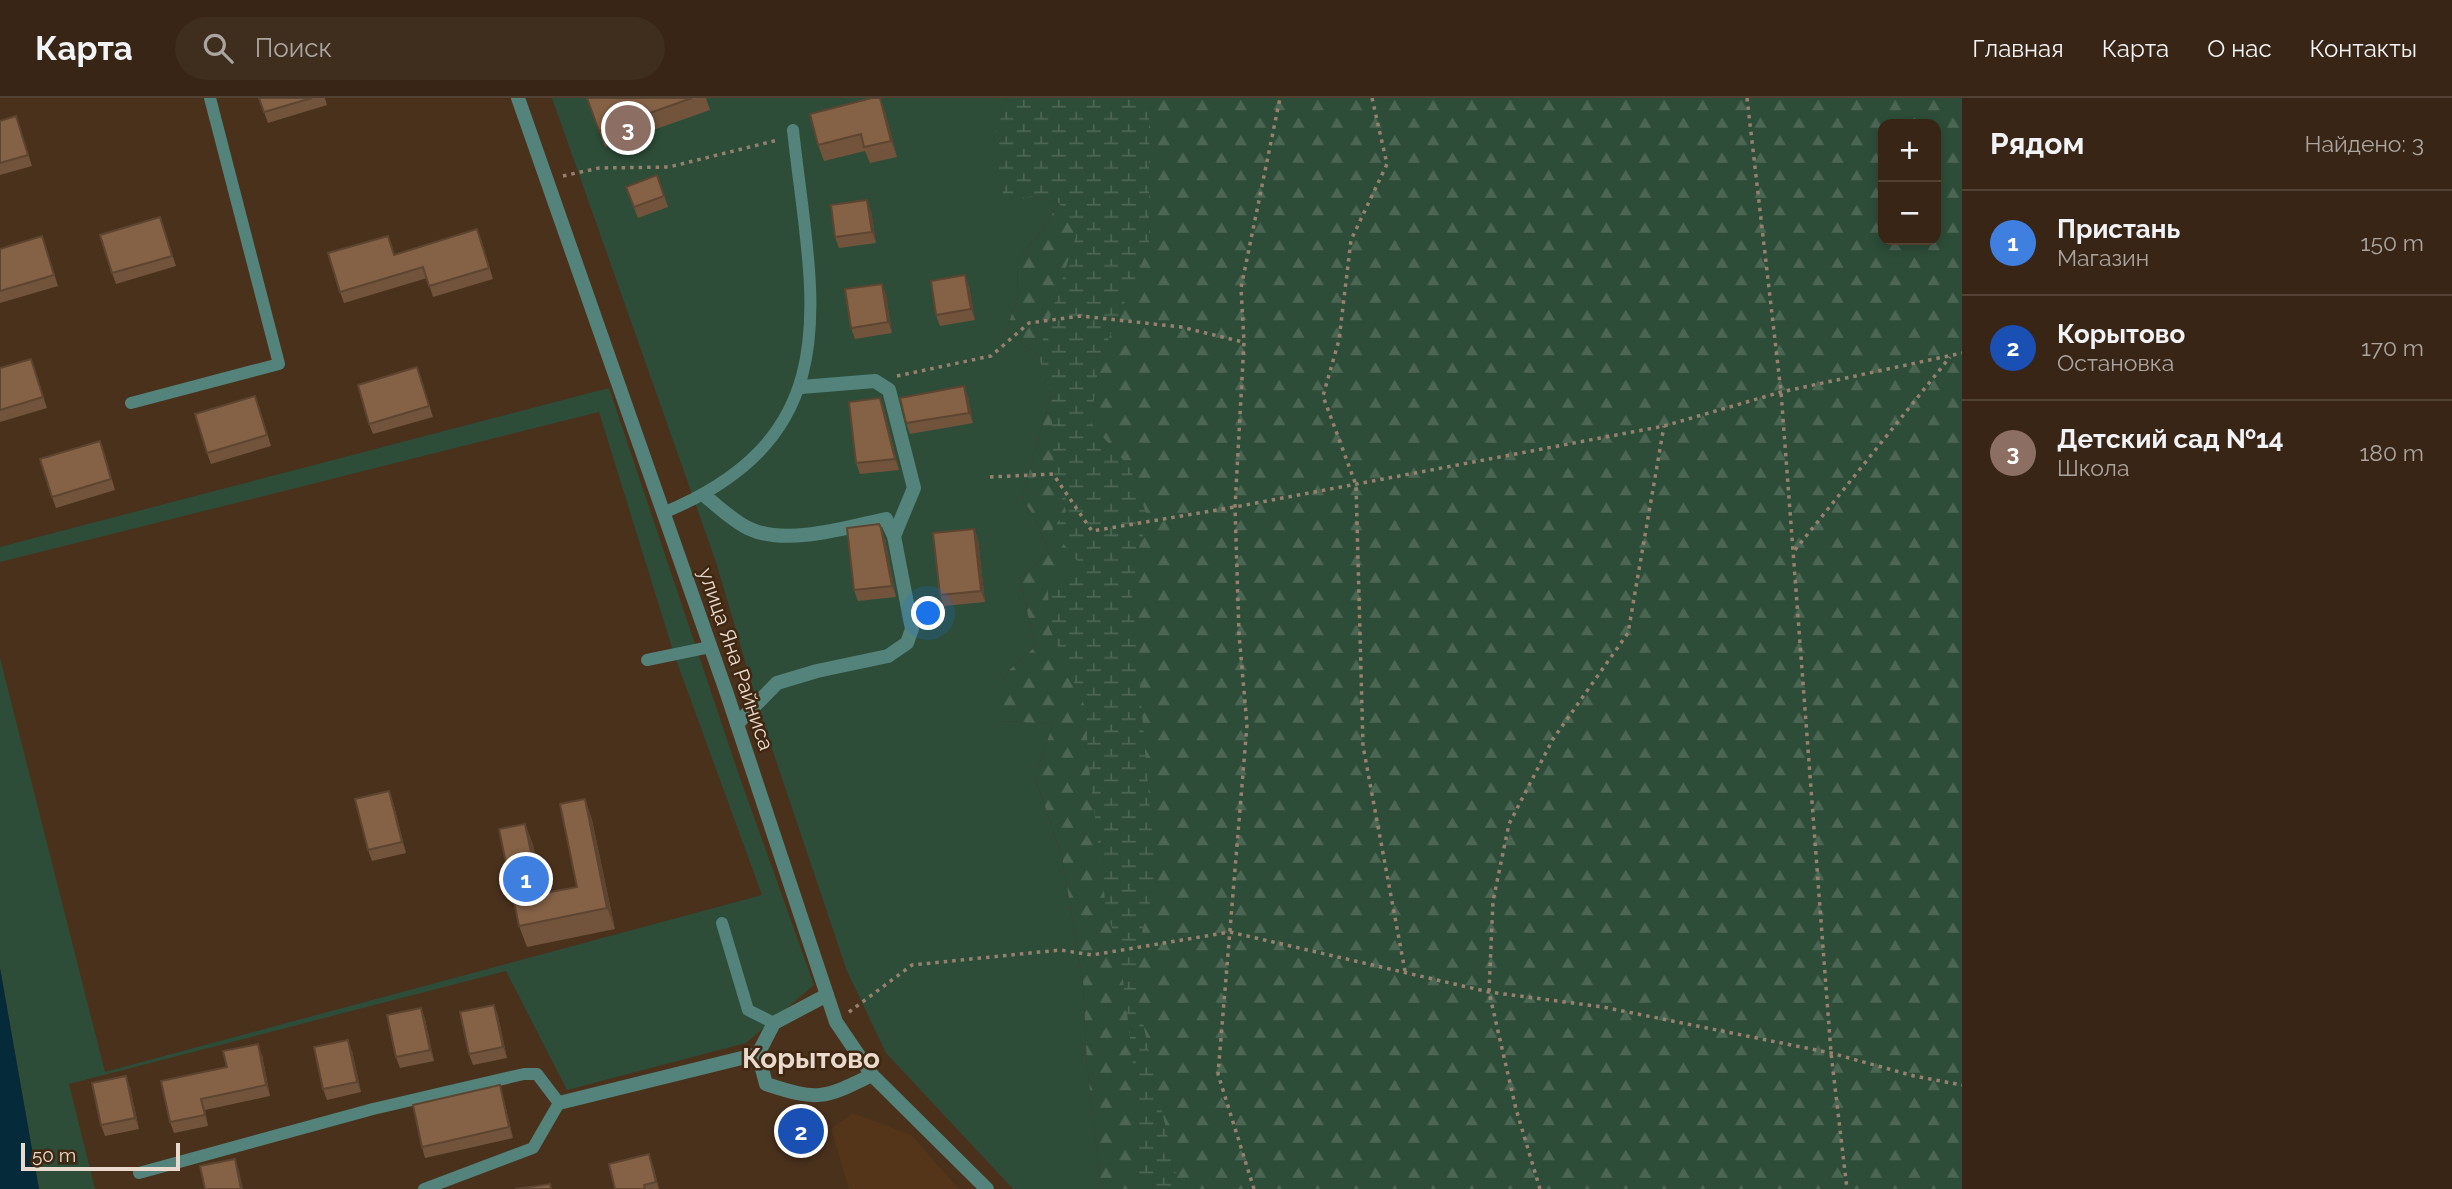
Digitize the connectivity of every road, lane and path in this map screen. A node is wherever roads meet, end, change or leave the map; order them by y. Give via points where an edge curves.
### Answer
1 (210, 98) edge
2 (518, 98) edge
3 (1280, 98) edge
4 (1372, 98) edge
5 (1747, 98) edge
6 (793, 133) joint
7 (546, 179) junction
8 (1244, 342) junction
9 (1962, 353) edge
10 (1951, 355) junction
11 (875, 381) junction
12 (800, 387) junction
13 (1781, 392) junction
14 (131, 403) dead end
15 (1664, 426) junction
16 (990, 477) dead end
17 (1356, 485) junction
18 (705, 496) junction
19 (1235, 508) junction
20 (663, 513) junction
21 (894, 536) junction
22 (1793, 552) junction
23 (710, 648) junction
24 (647, 660) dead end
25 (737, 724) junction
26 (722, 923) dead end
27 (1230, 932) junction
28 (1405, 971) junction
29 (1489, 992) junction
30 (827, 995) junction
31 (836, 1021) junction
32 (774, 1023) junction
33 (1831, 1053) junction
34 (758, 1054) junction
35 (872, 1075) junction
36 (1962, 1084) edge
37 (559, 1103) junction
38 (139, 1173) dead end
39 (424, 1189) edge
40 (987, 1189) edge
41 (1254, 1189) edge
42 (1540, 1189) edge
43 (1847, 1189) edge

1 - 14 lane via 279,364
2 - 7 street, улица Яна Райниса
3 - 8 path via 1241,288
4 - 17 path via 1387,164 1351,240 1339,340 1323,396
5 - 13 path
6 - 7 path via 669,167 599,168
6 - 12 lane via 811,276 811,341
7 - 20 street, улица Яна Райниса
8 - 11 path via 1181,327 1081,316 1029,323 991,356
8 - 19 path
9 - 10 path
10 - 13 path
10 - 22 path
11 - 12 street
11 - 21 street via 889,390 914,488
12 - 18 lane via 749,464
13 - 15 path
13 - 22 path
15 - 17 path
15 - 29 path via 1628,634 1553,739 1510,824 1493,901
16 - 19 path via 1053,474 1092,531
17 - 19 path
17 - 28 path via 1363,746
18 - 20 lane
18 - 21 street via 748,528 771,536 823,532 886,519
19 - 27 path via 1247,725
20 - 23 street, улица Яна Райниса
21 - 25 street via 912,628 907,643 888,656 777,683
22 - 33 path
23 - 24 lane
23 - 25 street, улица Яна Райниса
25 - 30 street, улица Яна Райниса
26 - 32 lane via 748,1010
27 - 28 path
27 - 31 path via 1092,955 1060,950 912,965
27 - 41 path via 1218,1074
28 - 29 path
29 - 33 path via 1603,1007
29 - 42 path
30 - 31 street, улица Яна Райниса
30 - 32 street
31 - 35 street, улица Яна Райниса
32 - 34 street
33 - 36 path
33 - 43 path
34 - 35 street via 766,1084 806,1097 830,1096
34 - 37 street
35 - 40 street, улица Яна Райниса
37 - 38 lane via 537,1074 524,1074 373,1109
37 - 39 lane via 533,1148

